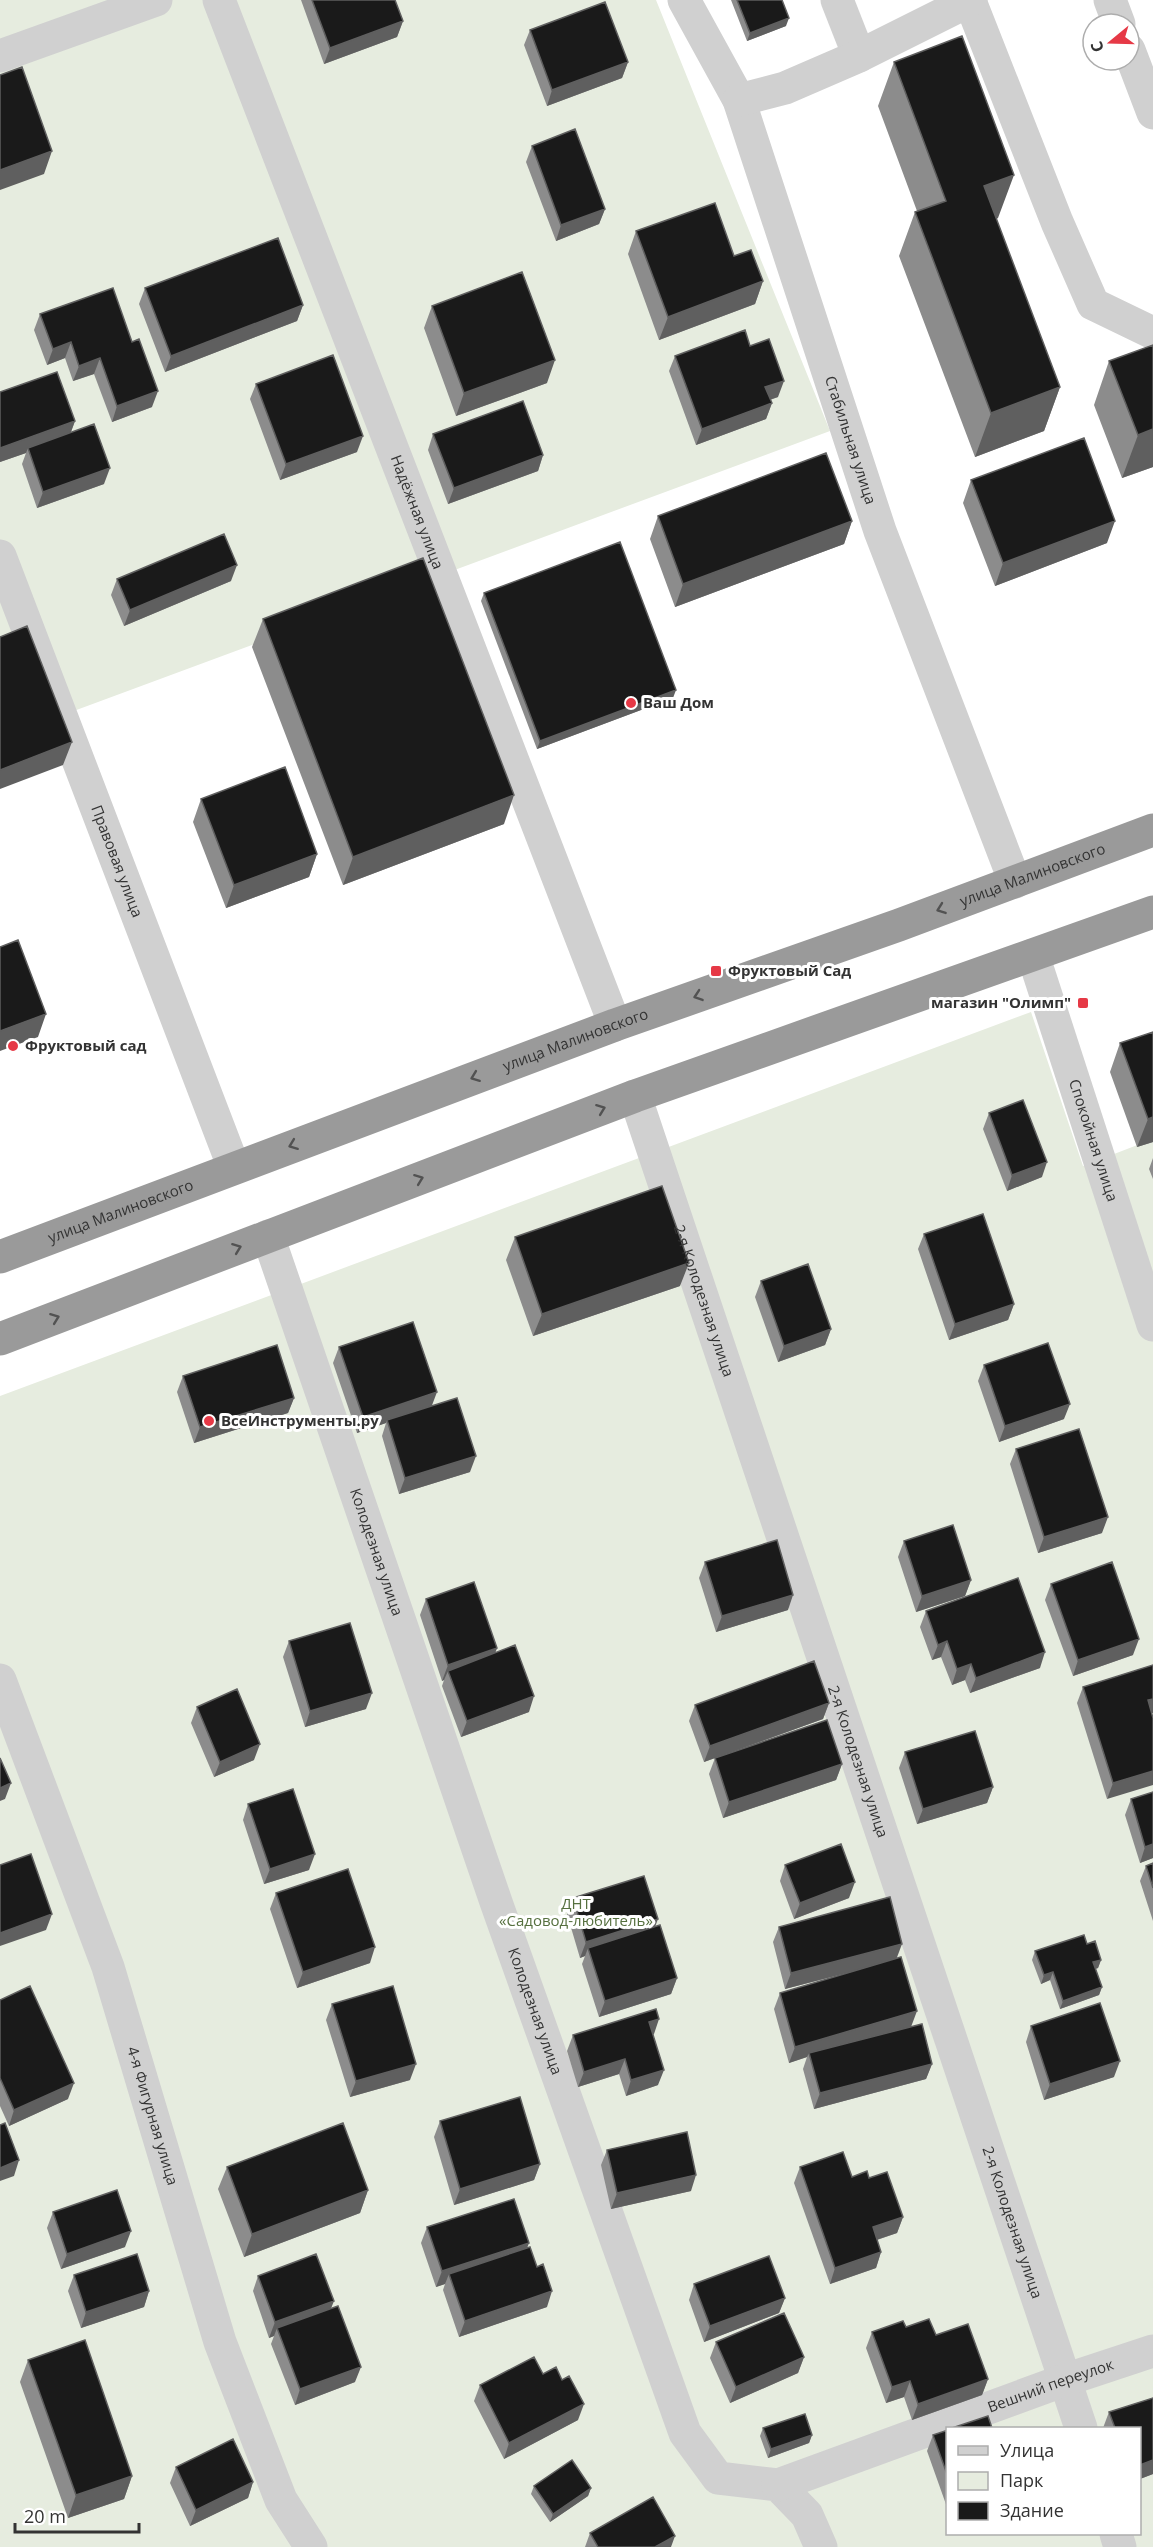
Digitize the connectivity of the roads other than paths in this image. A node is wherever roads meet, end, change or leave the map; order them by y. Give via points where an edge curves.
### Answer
1 (156, 0) edge
2 (219, 0) edge
3 (684, 0) edge
4 (837, 0) edge
5 (971, 1) edge
6 (0, 56) edge
7 (859, 56) junction
8 (1137, 72) edge
9 (739, 100) junction
10 (1153, 113) edge
11 (1153, 333) edge
12 (0, 556) edge
13 (1153, 830) edge
14 (1015, 882) junction
15 (1153, 912) edge
16 (1032, 955) junction
17 (615, 1025) junction
18 (635, 1096) junction
19 (234, 1168) junction
20 (268, 1236) junction
21 (0, 1257) edge
22 (1153, 1325) edge
23 (0, 1339) edge
24 (0, 1680) edge
25 (1153, 2351) edge
26 (1065, 2380) junction
27 (1081, 2427) edge
28 (778, 2485) junction
29 (311, 2547) edge
30 (821, 2547) edge

1 - 6 street
2 - 17 street, Надёжная улица
3 - 9 street, Стабильная улица
4 - 7 street
5 - 7 street
5 - 11 street via 1093,304
7 - 9 street via 785,88
8 - 10 street
9 - 14 street, Стабильная улица via 880,531
12 - 19 street, Правовая улица
13 - 14 highway, улица Малиновского
14 -> 17 highway, улица Малиновского
15 - 16 highway
16 - 18 highway
16 - 22 street, Спокойная улица
17 -> 19 highway, улица Малиновского
20 -> 18 highway
18 - 26 street, 2-я Колодезная улица
19 - 21 highway, улица Малиновского
23 -> 20 highway
20 - 28 street, Колодезная улица via 496,1902 685,2433 718,2478
24 - 29 street, 4-я Фигурная улица via 108,1967 220,2342 281,2500
25 - 26 street, Вешний переулок
26 - 27 street, 2-я Колодезная улица
26 - 28 street, Вешний переулок
28 - 30 street via 807,2515

